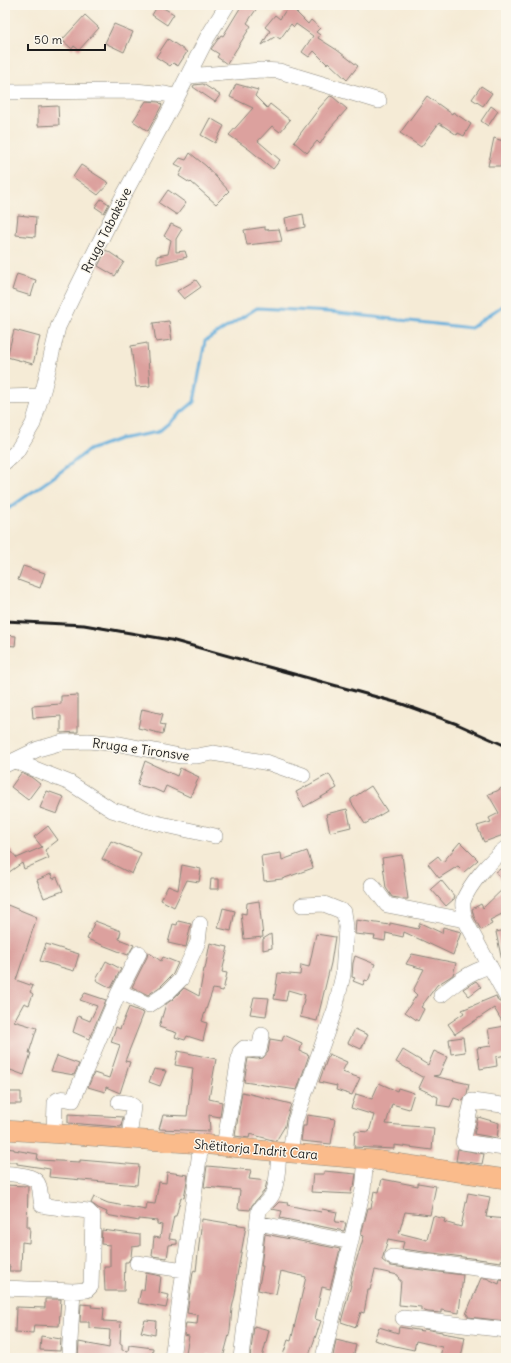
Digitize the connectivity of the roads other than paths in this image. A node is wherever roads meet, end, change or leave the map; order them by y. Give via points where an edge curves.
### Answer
1 (227, 5) edge
2 (188, 76) junction
3 (5, 92) edge
4 (177, 96) junction
5 (379, 101) dead end
6 (41, 396) junction
7 (5, 397) edge
8 (5, 462) edge
9 (10, 763) edge
10 (303, 775) dead end
11 (215, 836) dead end
12 (506, 848) edge
13 (372, 885) dead end
14 (302, 904) dead end
15 (465, 920) junction
16 (200, 924) dead end
17 (139, 953) dead end
18 (490, 966) junction
19 (504, 988) edge
20 (118, 994) junction
21 (441, 995) dead end
22 (262, 1035) dead end
23 (119, 1102) dead end
24 (506, 1106) edge
25 (5, 1130) edge
26 (54, 1134) junction
27 (129, 1139) junction
28 (202, 1144) junction
29 (224, 1146) junction
30 (506, 1146) edge
31 (285, 1152) junction
32 (366, 1159) junction
33 (5, 1173) edge
34 (506, 1179) edge
35 (258, 1223) junction
36 (351, 1242) junction
37 (392, 1257) dead end
38 (138, 1263) dead end
39 (184, 1270) junction
40 (506, 1272) edge
41 (5, 1288) edge
42 (72, 1291) junction
43 (403, 1318) dead end
44 (506, 1330) edge
45 (68, 1358) edge
46 (172, 1358) edge
47 (241, 1358) edge
48 (323, 1358) edge

1 - 2 street, Rruga Tabakëve
2 - 4 street, Rruga Tabakëve
2 - 5 street via 279,71
3 - 4 street via 135,91
4 - 6 street, Rruga Tabakëve via 115,211 58,327
6 - 7 street
6 - 8 street, Rruga Tabakëve via 33,424 17,451
9 - 10 street, Rruga e Tironsve via 38,749 63,742 88,741 120,744 180,756 213,753 269,763
9 - 11 street via 70,783 112,810
12 - 15 street via 498,854 469,890 463,902
13 - 15 street via 387,905
14 - 31 street via 324,904 344,912 346,927 343,975 336,1010
15 - 18 street
16 - 20 street via 198,942 181,979 167,993 149,1005 123,993
17 - 20 street
18 - 19 street
18 - 21 street via 462,978
20 - 26 street via 73,1100 60,1098 55,1103
22 - 29 street via 259,1050 244,1048 240,1052
23 - 27 street via 133,1106
24 - 30 street via 472,1101 463,1142 504,1148
25 - 26 main road, Shëtitorja Indrit Cara
26 - 27 main road, Shëtitorja Indrit Cara
27 - 28 main road, Shëtitorja Indrit Cara
28 - 29 main road, Shëtitorja Indrit Cara
28 - 39 street
29 - 31 main road, Shëtitorja Indrit Cara
31 - 32 main road, Shëtitorja Indrit Cara
31 - 35 street via 273,1194 259,1210
32 - 34 main road, Shëtitorja Indrit Cara
32 - 36 street via 363,1190
33 - 42 street via 36,1180 42,1205 88,1211 92,1216 91,1286 87,1290
35 - 36 street
35 - 47 street
36 - 48 street
37 - 40 street
38 - 39 street
39 - 46 street
41 - 42 street
42 - 45 street
43 - 44 street

